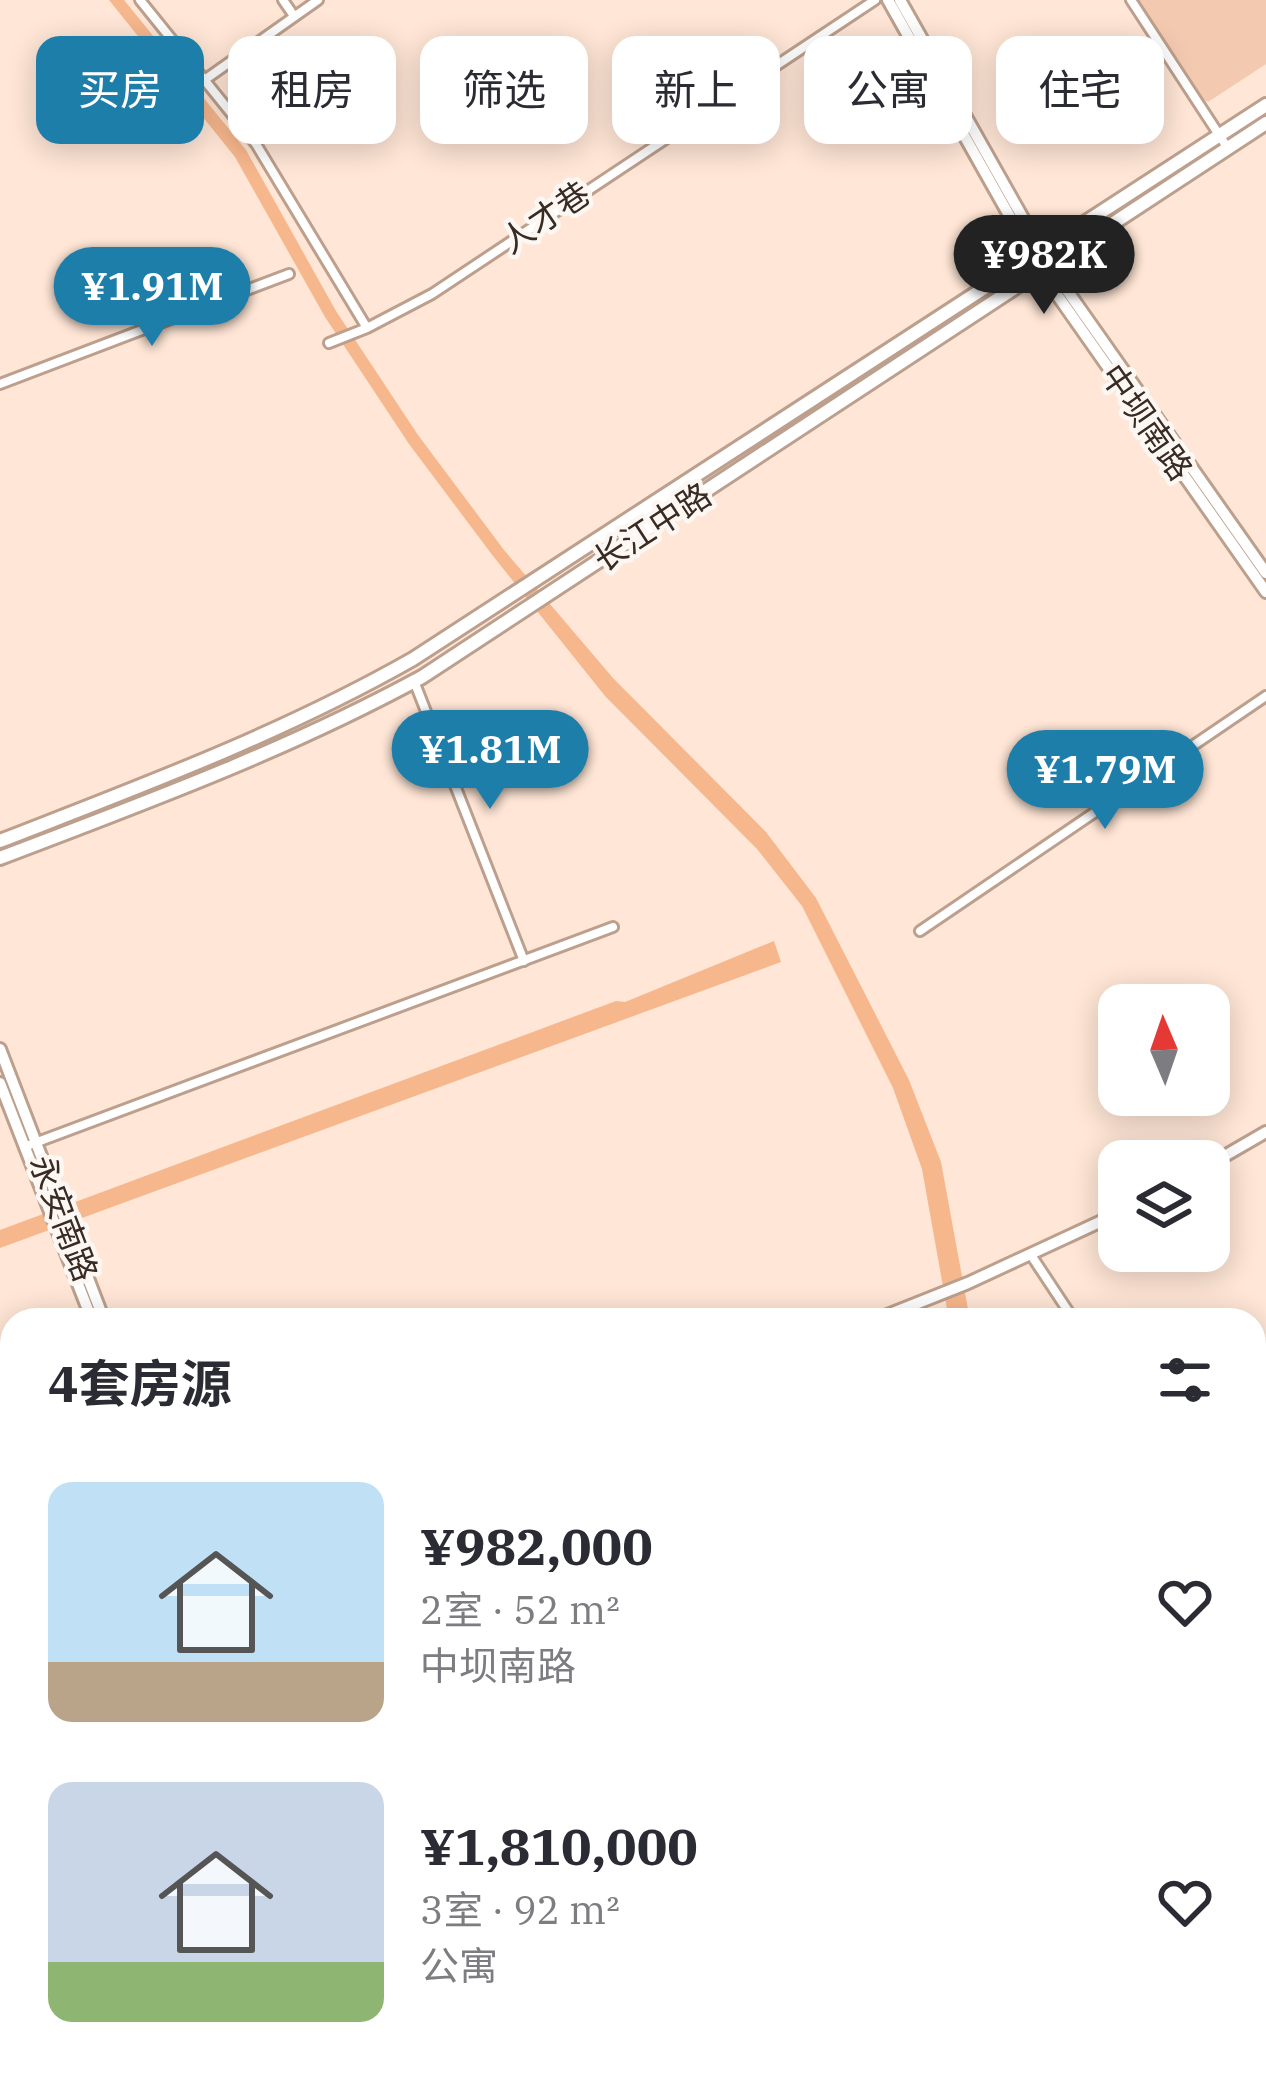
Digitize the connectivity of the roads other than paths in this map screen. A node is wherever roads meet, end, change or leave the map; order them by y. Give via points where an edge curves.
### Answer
1 (140, 0) edge
2 (284, 0) edge
3 (319, 0) edge
4 (875, 0) edge
5 (888, 0) edge
6 (900, 0) edge
7 (1131, 0) edge
8 (295, 16) junction
9 (168, 36) edge
10 (204, 80) edge
11 (204, 82) edge
12 (1266, 105) edge
13 (1266, 123) edge
14 (1223, 141) junction
15 (1037, 256) junction
16 (1046, 269) junction
17 (290, 274) dead end
18 (364, 329) junction
19 (331, 342) dead end
20 (0, 384) edge
21 (1266, 573) edge
22 (1266, 592) edge
23 (414, 681) junction
24 (1266, 696) edge
25 (0, 841) edge
26 (0, 859) edge
27 (613, 927) dead end
28 (920, 931) dead end
29 (524, 961) junction
30 (0, 1049) edge
31 (0, 1083) edge
32 (1266, 1132) edge
33 (30, 1145) junction
34 (1230, 1153) edge
35 (1098, 1223) edge
36 (62, 1228) junction
37 (1030, 1255) junction
38 (88, 1308) edge
39 (99, 1308) edge
40 (905, 1308) edge
41 (1066, 1308) edge

1 - 9 street
2 - 8 street
3 - 8 street
4 - 18 street, 人才巷 via 432,294
5 - 15 main road, 中坝南路
6 - 15 main road, 中坝南路
7 - 14 street
8 - 10 street
11 - 18 street via 256,144
12 - 14 main road, 长江中路
13 - 14 main road, 长江中路
14 - 15 main road, 长江中路
14 - 16 main road, 长江中路
15 - 16 main road, 中坝南路
15 - 25 main road, 长江中路 via 517,595 319,711
16 - 21 main road, 中坝南路
16 - 22 main road, 中坝南路
16 - 23 main road, 长江中路
17 - 20 street
18 - 19 street, 人才巷
23 - 26 main road, 长江中路 via 263,757
23 - 29 street
24 - 28 street
27 - 29 street
29 - 33 street
30 - 33 main road, 永安南路
31 - 33 main road, 永安南路
32 - 34 main road
33 - 36 main road, 永安南路
35 - 37 main road
36 - 38 main road, 永安南路
36 - 39 main road, 永安南路
37 - 40 main road
37 - 41 street

